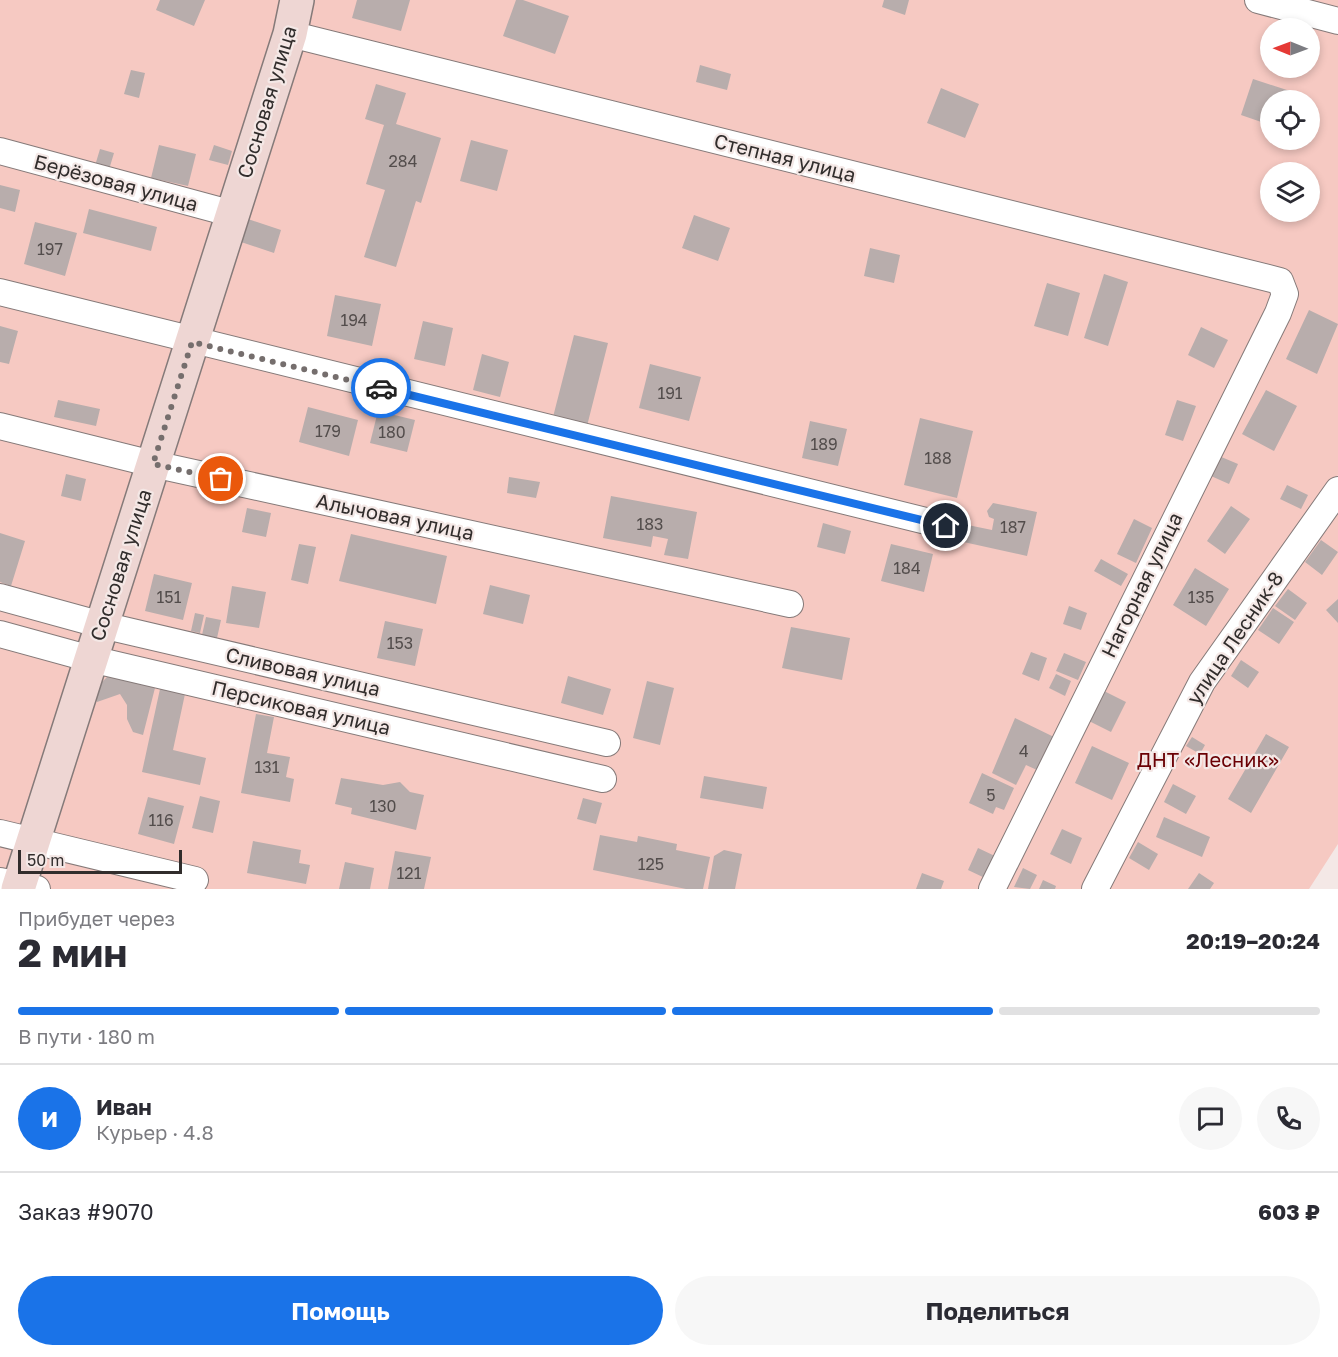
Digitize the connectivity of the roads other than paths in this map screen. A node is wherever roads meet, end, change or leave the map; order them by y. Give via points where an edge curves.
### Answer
1 (297, 0) edge
2 (1258, 0) edge
3 (1338, 21) edge
4 (290, 34) junction
5 (0, 151) edge
6 (233, 214) junction
7 (1280, 281) joint
8 (0, 292) edge
9 (192, 342) junction
10 (0, 426) edge
11 (153, 464) junction
12 (1338, 490) edge
13 (946, 526) dead end
14 (0, 597) edge
15 (790, 604) dead end
16 (102, 625) junction
17 (0, 634) edge
18 (91, 658) junction
19 (607, 742) dead end
20 (603, 779) dead end
21 (0, 833) edge
22 (33, 841) junction
23 (195, 880) dead end
24 (18, 886) edge
25 (992, 889) edge
26 (1095, 889) edge

1 - 4 street, Сосновая улица
2 - 3 street
4 - 6 street, Сосновая улица
4 - 7 street, Степная улица
5 - 6 street, Берёзовая улица
6 - 9 street, Сосновая улица
7 - 25 street, Нагорная улица via 1285,294 1278,313
8 - 9 street
9 - 11 street, Сосновая улица
9 - 13 street
10 - 11 street, Алычовая улица
11 - 15 street, Алычовая улица
11 - 16 street, Сосновая улица
12 - 26 street, улица Лесник-8 via 1202,682
14 - 16 street, Сливовая улица
16 - 18 street, Сосновая улица
16 - 19 street, Сливовая улица
17 - 18 street, Персиковая улица
18 - 20 street, Персиковая улица
18 - 22 street, Сосновая улица
21 - 22 street
22 - 23 street
22 - 24 street, Сосновая улица

